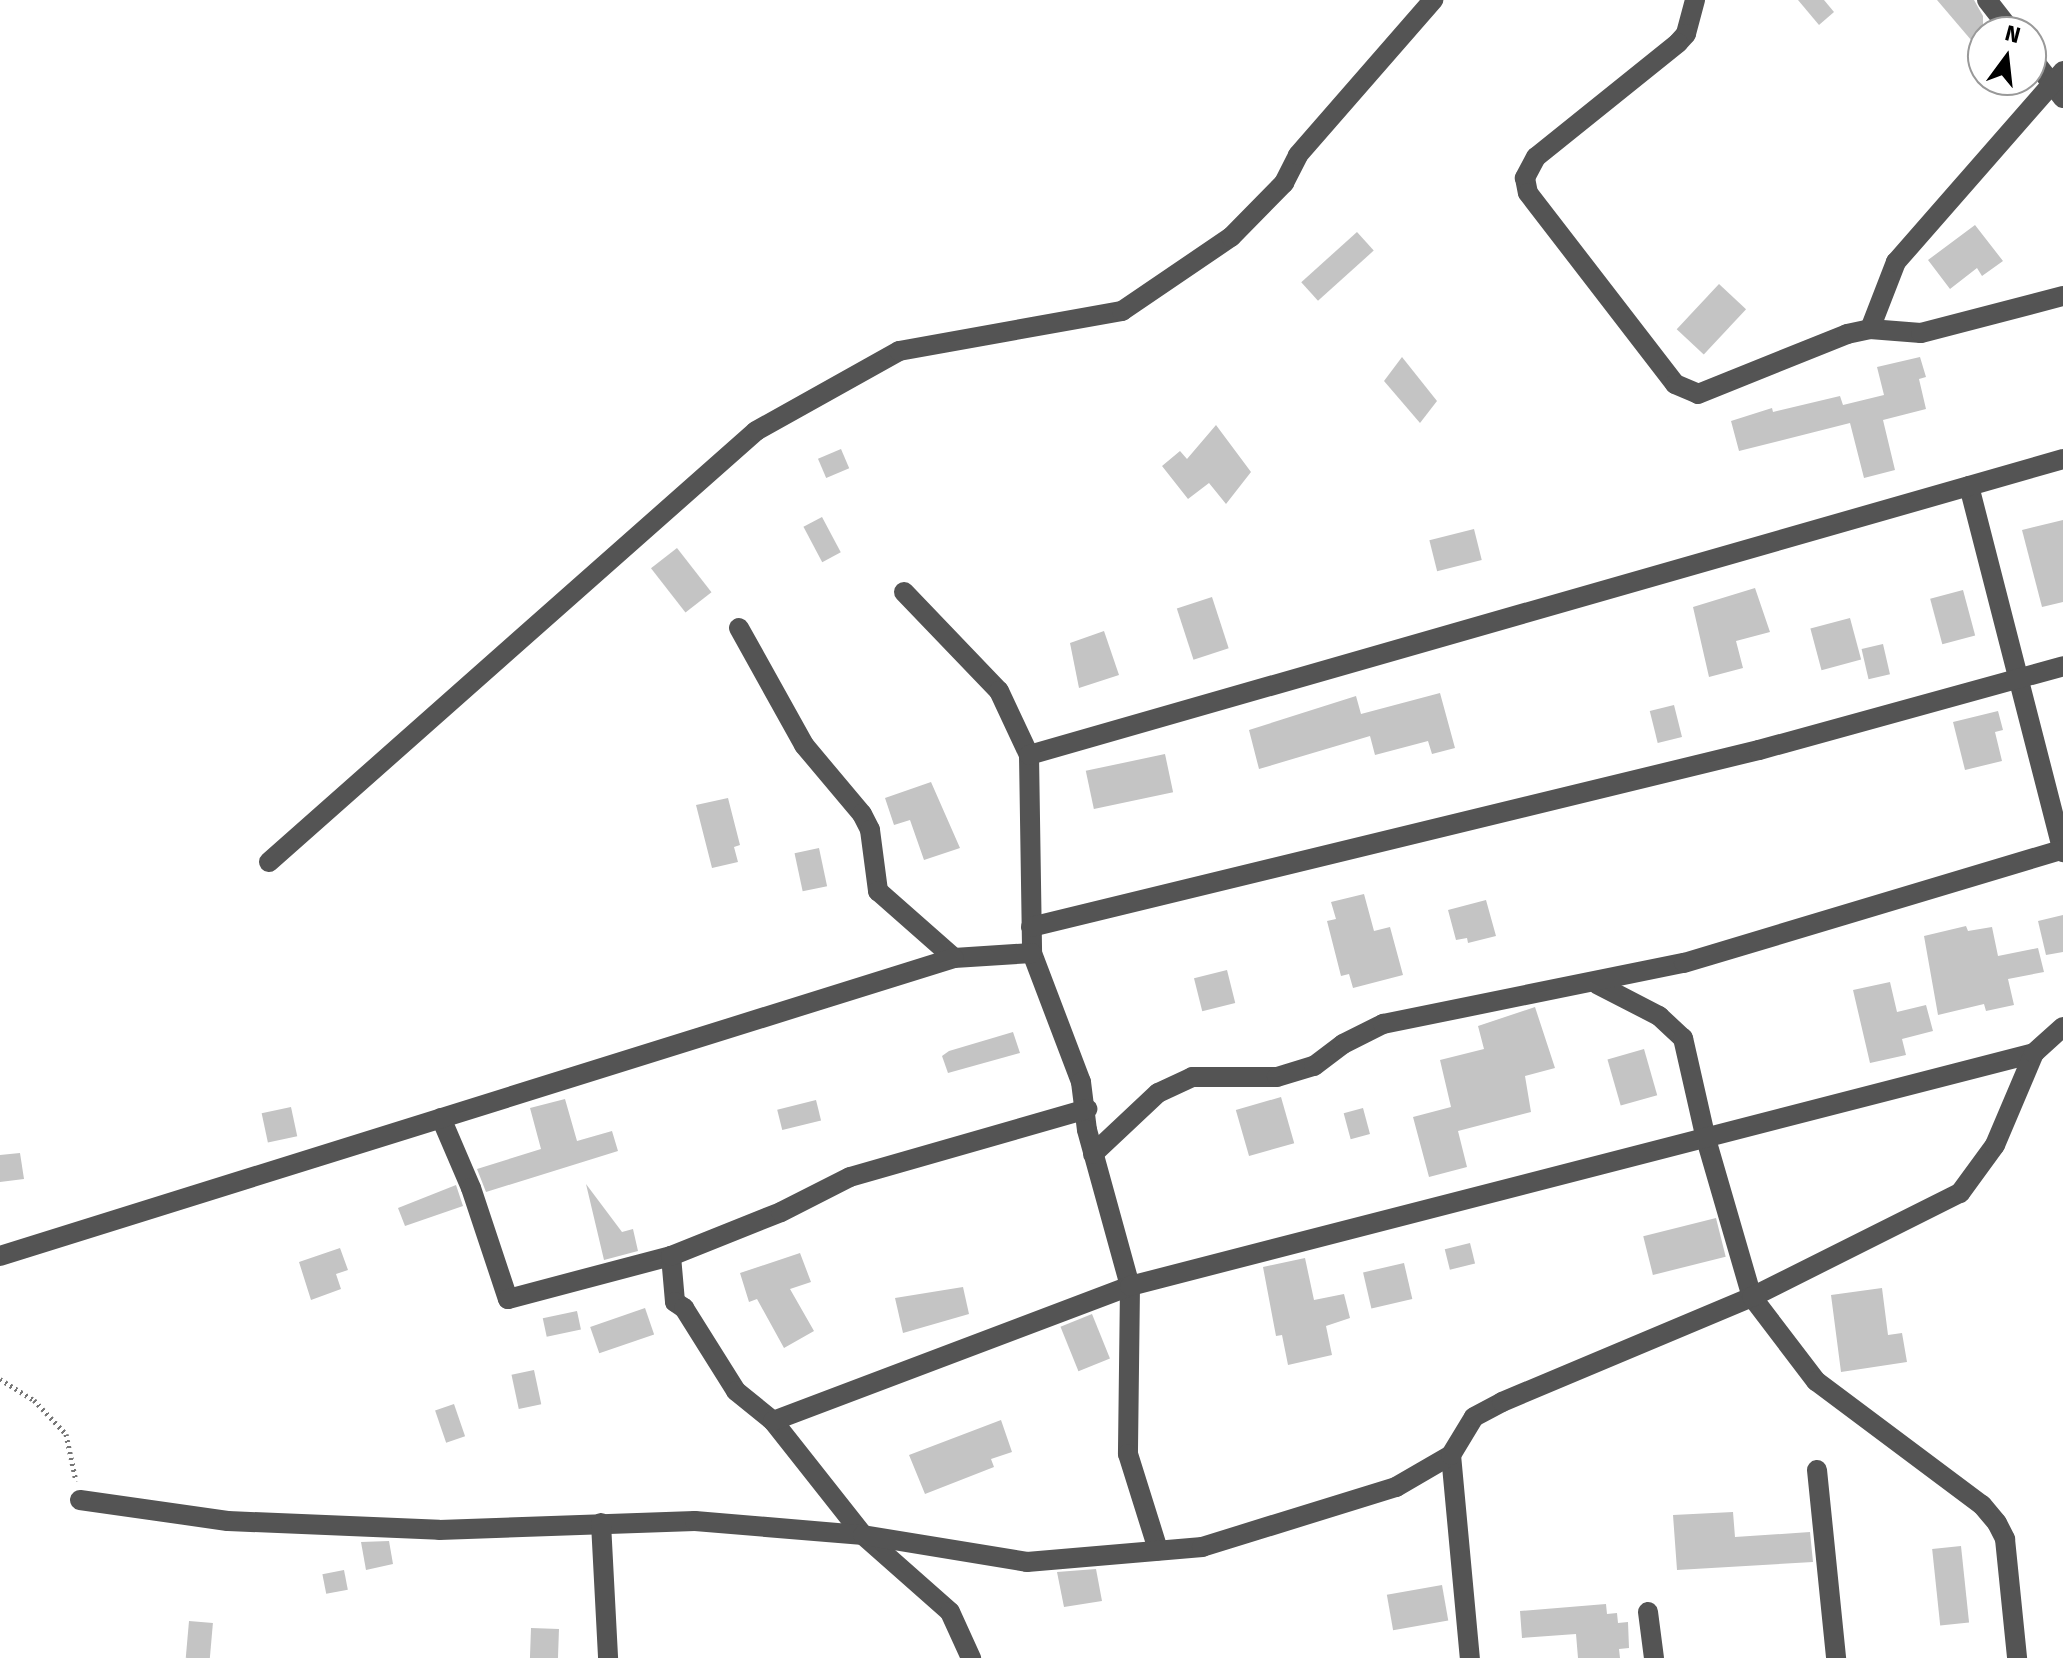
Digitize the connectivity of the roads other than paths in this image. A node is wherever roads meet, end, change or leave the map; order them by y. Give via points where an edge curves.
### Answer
1 (1433, 0) edge
2 (1695, 0) edge
3 (1987, 0) edge
4 (2000, 16) edge
5 (2059, 84) edge
6 (2063, 296) edge
7 (1870, 329) junction
8 (2063, 459) edge
9 (1969, 486) junction
10 (904, 592) dead end
11 (739, 628) dead end
12 (2063, 666) edge
13 (2019, 679) junction
14 (1029, 755) junction
15 (2063, 850) edge
16 (269, 862) dead end
17 (1031, 927) junction
18 (1032, 953) junction
19 (954, 958) junction
20 (1597, 984) junction
21 (2063, 1027) edge
22 (2034, 1053) junction
23 (1087, 1109) junction
24 (441, 1118) junction
25 (1706, 1139) junction
26 (1093, 1154) junction
27 (0, 1256) edge
28 (671, 1256) junction
29 (1130, 1286) junction
30 (1752, 1297) junction
31 (773, 1421) junction
32 (1451, 1455) junction
33 (1817, 1470) dead end
34 (80, 1500) road end
35 (601, 1523) junction
36 (863, 1535) junction
37 (1158, 1550) junction
38 (1648, 1612) dead end
39 (608, 1658) edge
40 (971, 1658) edge
41 (1470, 1658) edge
42 (1654, 1658) edge
43 (1836, 1658) edge
44 (2017, 1658) edge

1 - 16 street via 1298,155 1284,183 1231,237 1122,311 899,351 756,431
2 - 7 street via 1686,34 1678,43 1536,157 1525,178 1528,193 1675,384 1687,392 1698,394
3 - 4 street
5 - 7 street via 1896,262
6 - 7 street via 1921,333
8 - 9 street
9 - 13 street
9 - 14 street
10 - 14 street via 999,691
11 - 19 street via 804,745 862,814 870,830 878,891
12 - 13 street
13 - 15 street
13 - 17 street via 1759,750
14 - 17 street
15 - 20 street
17 - 18 street
18 - 19 street
18 - 23 street
19 - 24 street
20 - 25 street via 1659,1016 1683,1038
20 - 26 street via 1383,1024 1314,1066 1277,1077 1192,1077 1158,1093
21 - 22 street
22 - 25 street
22 - 30 street via 1995,1145 1960,1193
23 - 26 street
23 - 28 street via 850,1177 781,1212
24 - 27 street
24 - 28 street via 508,1299
25 - 29 street
25 - 30 street
26 - 29 street
28 - 31 street via 675,1302 684,1308 736,1391
29 - 31 street
29 - 37 street via 1128,1454
30 - 32 street via 1502,1402 1474,1417
30 - 44 street via 1816,1381 1982,1505 1997,1523 2005,1539
31 - 36 street
32 - 37 street via 1396,1487 1354,1502 1202,1547
32 - 41 street
33 - 43 street
34 - 35 street via 293,1524 439,1530
35 - 36 street via 695,1521
35 - 39 street
36 - 37 street via 1027,1562
36 - 40 street via 950,1612
38 - 42 street

